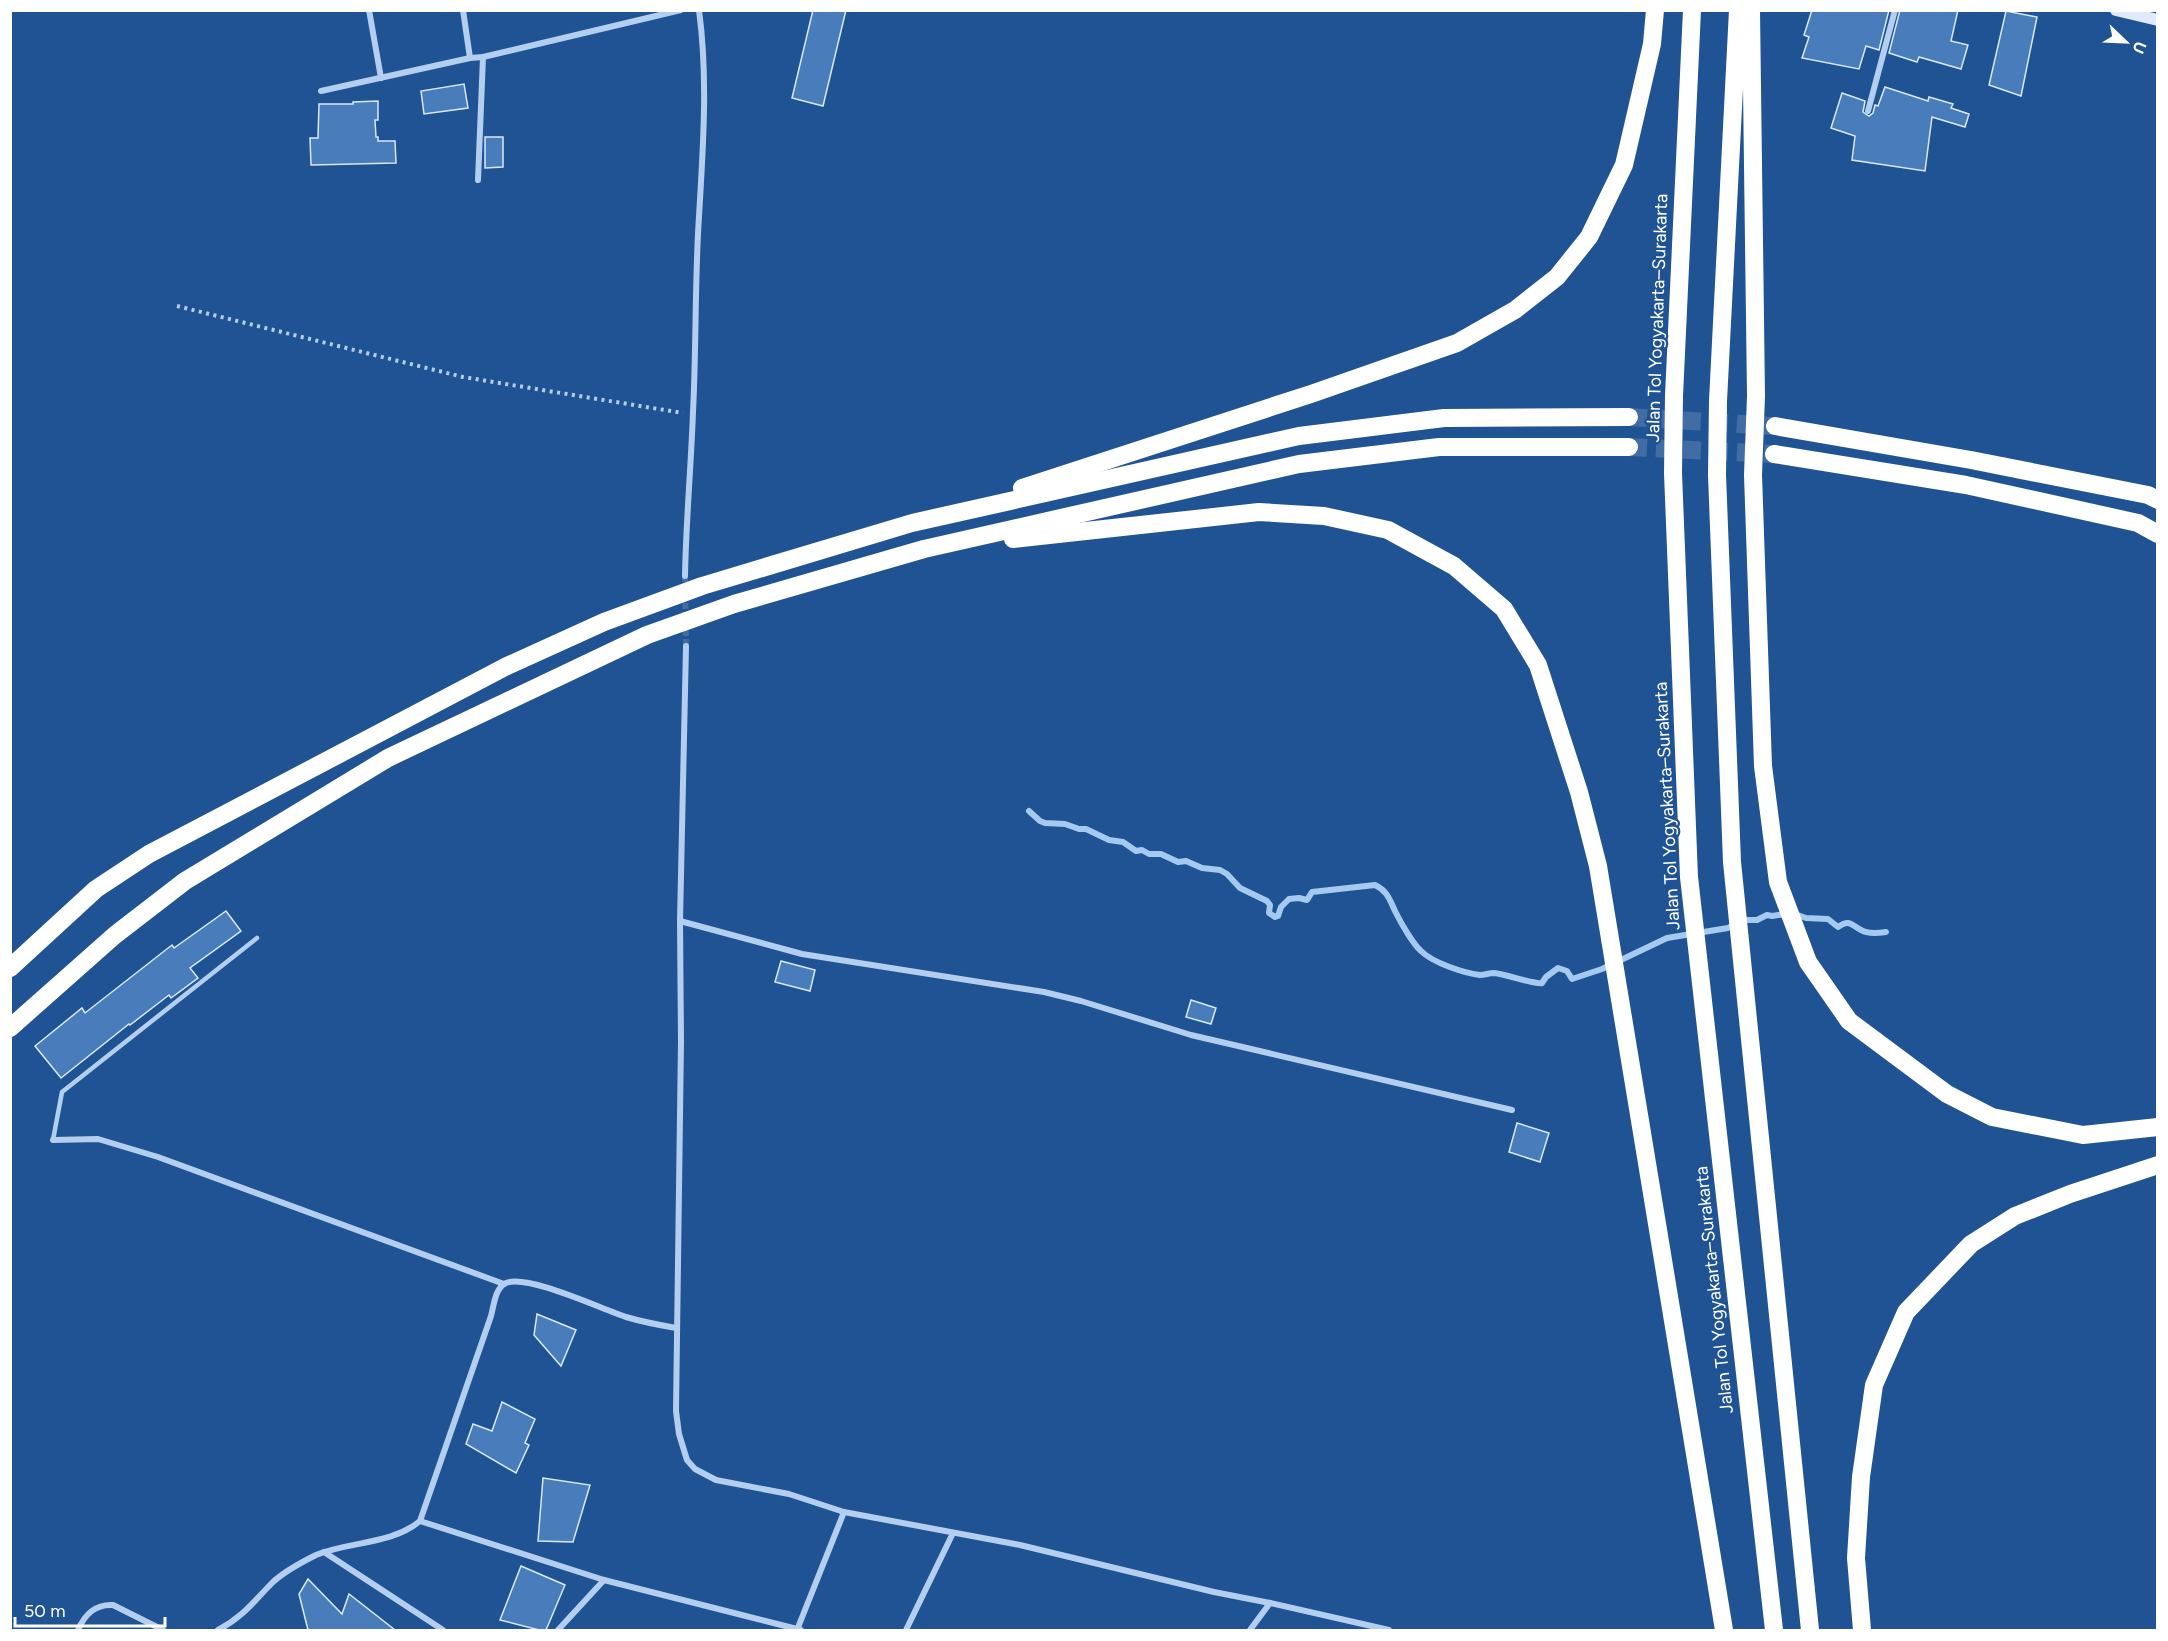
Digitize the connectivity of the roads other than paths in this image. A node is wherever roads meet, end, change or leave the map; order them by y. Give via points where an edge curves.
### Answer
1 (369, 10) edge
2 (463, 10) edge
3 (681, 10) edge
4 (699, 10) edge
5 (1655, 10) edge
6 (1692, 10) edge
7 (1738, 10) edge
8 (1751, 10) edge
9 (1895, 10) edge
10 (2116, 10) edge
11 (2157, 20) edge
12 (483, 57) junction
13 (470, 58) junction
14 (381, 78) junction
15 (321, 91) dead end
16 (1868, 111) dead end
17 (478, 180) dead end
18 (1629, 417) tunnel mouth
19 (1775, 426) tunnel mouth
20 (1629, 447) tunnel mouth
21 (1774, 454) tunnel mouth
22 (2157, 500) edge
23 (912, 523) junction
24 (2157, 534) edge
25 (924, 549) junction
26 (685, 576) tunnel mouth
27 (686, 646) tunnel mouth
28 (680, 921) junction
29 (257, 938) dead end
30 (10, 968) edge
31 (10, 1028) edge
32 (1512, 1110) dead end
33 (2157, 1127) edge
34 (53, 1140) joint
35 (2157, 1165) edge
36 (504, 1284) junction
37 (676, 1328) junction
38 (844, 1512) junction
39 (420, 1521) junction
40 (953, 1533) junction
41 (324, 1552) junction
42 (604, 1580) junction
43 (1270, 1603) junction
44 (79, 1628) edge
45 (163, 1630) edge
46 (219, 1630) edge
47 (443, 1630) edge
48 (558, 1630) edge
49 (798, 1630) edge
50 (906, 1630) edge
51 (1250, 1630) edge
52 (1389, 1630) edge
53 (1724, 1630) edge
54 (1774, 1630) edge
55 (1810, 1630) edge
56 (1862, 1630) edge

1 - 14 street
2 - 13 street
3 - 12 street
4 - 26 street via 704,45 703,143
5 - 23 highway via 1652,44 1624,165 1589,237 1557,277 1515,310 1456,343
6 - 54 highway, Jalan Tol Yogyakarta–Surakarta via 1673,462 1689,877
7 - 55 highway via 1717,475 1731,839
8 - 33 highway via 1754,487 1763,766 1778,882 1808,962 1849,1021 1947,1094 1992,1116 2083,1135
9 - 16 street
10 - 11 street
12 - 13 street
12 - 17 street
13 - 14 street
14 - 15 street
18 - 23 highway via 1444,418 1299,436
19 - 22 highway via 1971,460
20 - 25 highway via 1439,447 1299,464
21 - 24 highway via 1966,485 2138,523
23 - 30 highway via 702,586 604,622 507,666 149,854 96,889
25 - 31 highway via 734,603 647,635 388,758 184,882 115,935
25 - 53 highway via 1259,512 1324,516 1388,530 1454,566 1504,609 1538,665 1598,866
27 - 28 street
28 - 32 street via 802,954 1044,992 1203,1038
28 - 37 street
29 - 34 lane via 62,1092
34 - 36 street via 98,1139 148,1154
35 - 56 highway via 2015,1216 1971,1244 1906,1312 1874,1385 1861,1477 1856,1558
36 - 37 street via 534,1284 637,1320
36 - 39 street via 498,1290
37 - 38 street via 676,1411 683,1450 694,1469 716,1480 789,1494
38 - 40 street
38 - 49 street
39 - 41 street via 388,1538
39 - 42 street
40 - 43 street
40 - 50 street
41 - 46 street via 275,1581 243,1615
41 - 47 street
42 - 48 street
42 - 49 street
43 - 51 street
43 - 52 street
44 - 45 street via 98,1606 113,1605

